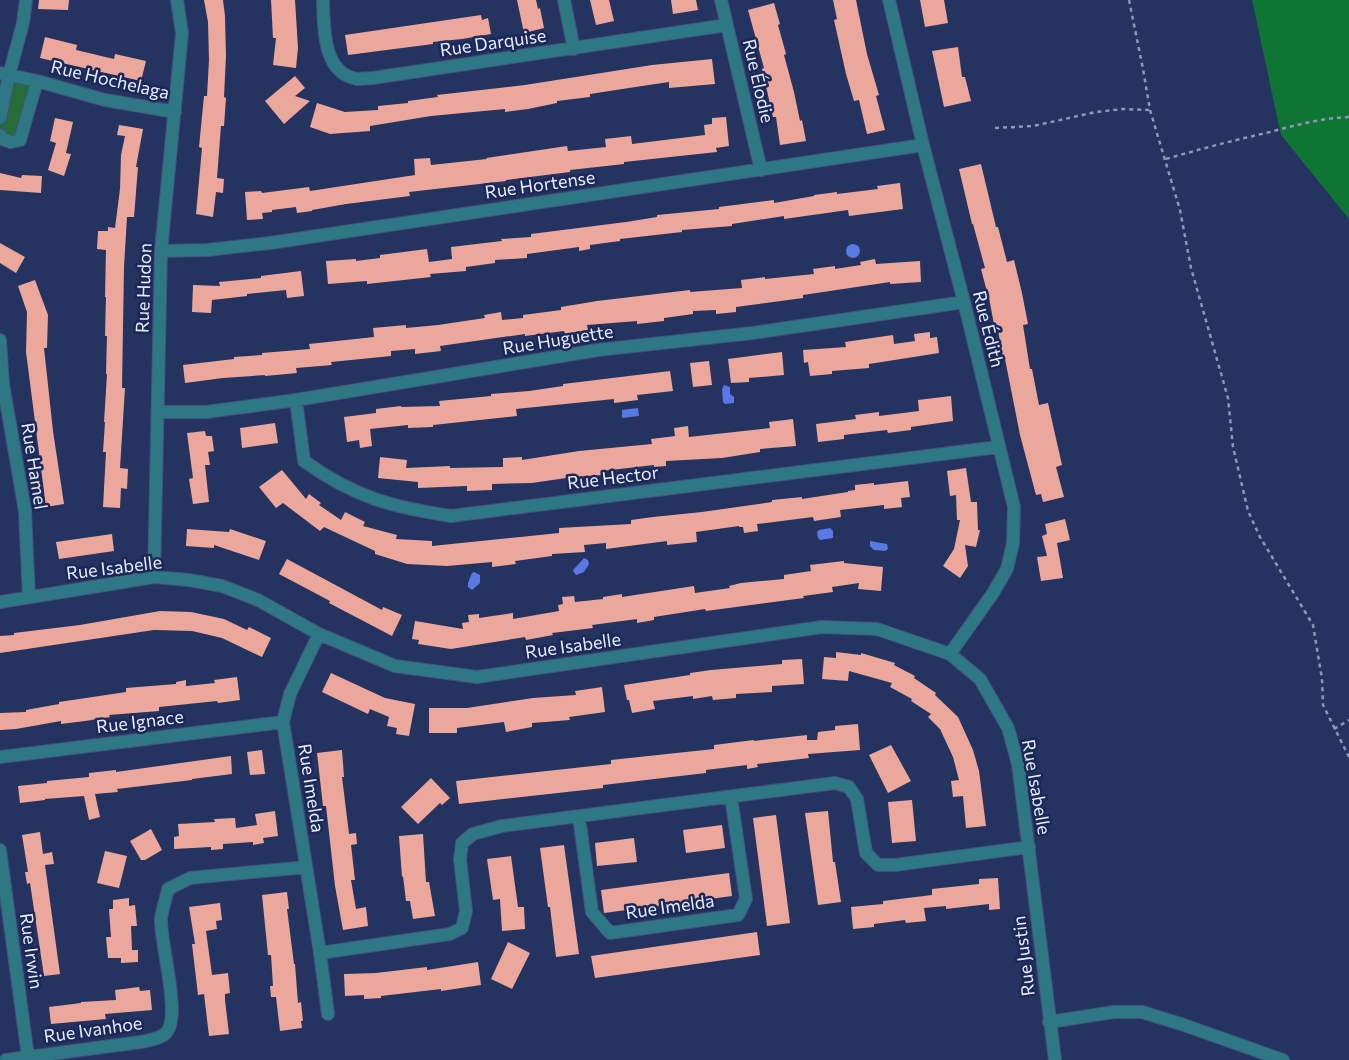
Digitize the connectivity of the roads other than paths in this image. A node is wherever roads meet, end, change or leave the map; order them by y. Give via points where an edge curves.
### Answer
1 (26, 0) edge
2 (177, 0) edge
3 (323, 0) edge
4 (564, 0) edge
5 (721, 0) edge
6 (888, 0) edge
7 (726, 25) junction
8 (574, 49) junction
9 (4, 74) edge
10 (37, 81) junction
11 (175, 112) junction
12 (0, 118) edge
13 (0, 135) edge
14 (923, 145) junction
15 (761, 170) junction
16 (161, 251) junction
17 (964, 302) junction
18 (0, 340) edge
19 (296, 400) junction
20 (158, 412) junction
21 (998, 447) junction
22 (154, 578) junction
23 (29, 597) junction
24 (0, 602) edge
25 (319, 634) junction
26 (950, 654) junction
27 (284, 722) junction
28 (0, 757) edge
29 (732, 797) junction
30 (579, 817) junction
31 (1029, 847) junction
32 (0, 850) edge
33 (306, 867) junction
34 (4, 907) edge
35 (320, 953) junction
36 (328, 1014) dead end
37 (1049, 1022) junction
38 (28, 1057) junction
39 (6, 1060) edge
40 (1055, 1060) edge
41 (1283, 1060) edge

1 - 9 street via 24,23
2 - 11 street, Rue Hudon via 182,34
3 - 8 street, Rue Darquise via 325,37 333,64 342,73 357,79
4 - 8 street
5 - 7 street, Rue Élodie
6 - 14 street, Rue Édith
7 - 8 street, Rue Darquise
7 - 15 street, Rue Élodie
9 - 10 street, Rue Hochelaga
9 - 12 street
10 - 11 street, Rue Hochelaga via 105,100
10 - 13 street, Rue Hochelaga via 20,140 12,142
11 - 16 street, Rue Hudon
14 - 15 street, Rue Hortense
14 - 17 street, Rue Édith
15 - 16 street, Rue Hortense via 270,243
16 - 20 street, Rue Hudon
17 - 19 street, Rue Huguette via 754,333 598,350
17 - 21 street, Rue Édith
18 - 23 street, Rue Hamel via 3,384 25,511
19 - 20 street, Rue Huguette via 206,412
19 - 21 street, Rue Hector via 304,461 324,476 380,502 451,516
20 - 22 street, Rue Hudon
21 - 26 street, Rue Édith via 1014,507 1013,543 1006,569 993,593
22 - 23 street, Rue Isabelle
22 - 25 street, Rue Isabelle via 222,586 258,600
23 - 24 street, Rue Isabelle
25 - 26 street, Rue Isabelle via 395,666 477,677 822,627 877,629
25 - 27 street, Rue Imelda via 290,694
26 - 31 street, Rue Isabelle via 980,679 1008,728 1018,764
27 - 28 street, Rue Ignace
27 - 33 street, Rue Imelda
29 - 30 street
29 - 30 street, Rue Imelda via 746,899 738,915 610,933 592,912
29 - 31 street via 835,783 849,787 857,799 866,852 878,865
30 - 35 street via 502,826 473,834 462,843 460,859 466,911 462,928 450,934
31 - 37 street, Rue Justin
32 - 34 street, Rue Irwin
33 - 35 street, Rue Imelda
33 - 38 street, Rue Ivanhoe via 190,878 168,889 161,920 172,1006 172,1021 166,1032 142,1042
34 - 38 street, Rue Irwin
35 - 36 street, Rue Imelda
37 - 40 street, Rue Justin
37 - 41 street via 1124,1011 1142,1012
38 - 39 street, Rue Ivanhoe

